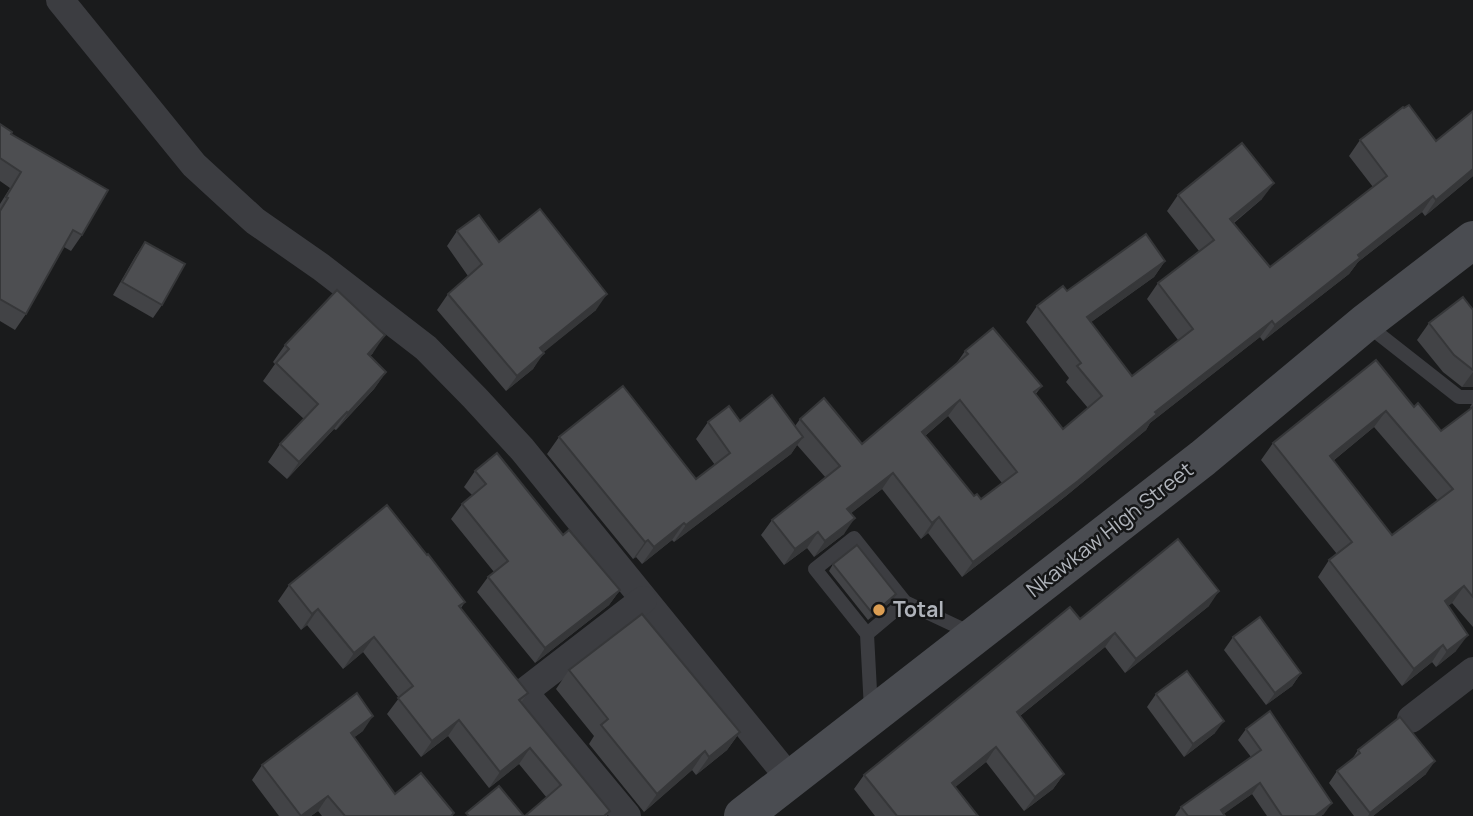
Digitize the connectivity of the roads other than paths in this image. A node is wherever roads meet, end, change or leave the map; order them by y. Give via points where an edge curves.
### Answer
1 (60, 0) edge
2 (1473, 240) edge
3 (1365, 323) junction
4 (1473, 397) edge
5 (643, 600) junction
6 (905, 602) junction
7 (867, 634) junction
8 (976, 635) junction
9 (1473, 671) edge
10 (871, 715) junction
11 (1411, 719) dead end
12 (791, 780) junction
13 (627, 816) edge
14 (743, 816) edge

1 - 5 street via 194,165 254,221 426,348 475,397
2 - 3 main road, Nkawkaw High Street
3 - 4 lane via 1459,397
3 - 8 main road, Nkawkaw High Street via 1203,458
5 - 12 street
5 - 13 street via 524,692
6 - 7 lane
6 - 7 lane via 854,538 815,569
6 - 8 lane
7 - 10 lane
8 - 10 main road, Nkawkaw High Street
9 - 11 street
10 - 12 main road, Nkawkaw High Street
12 - 14 main road, Nkawkaw High Street

